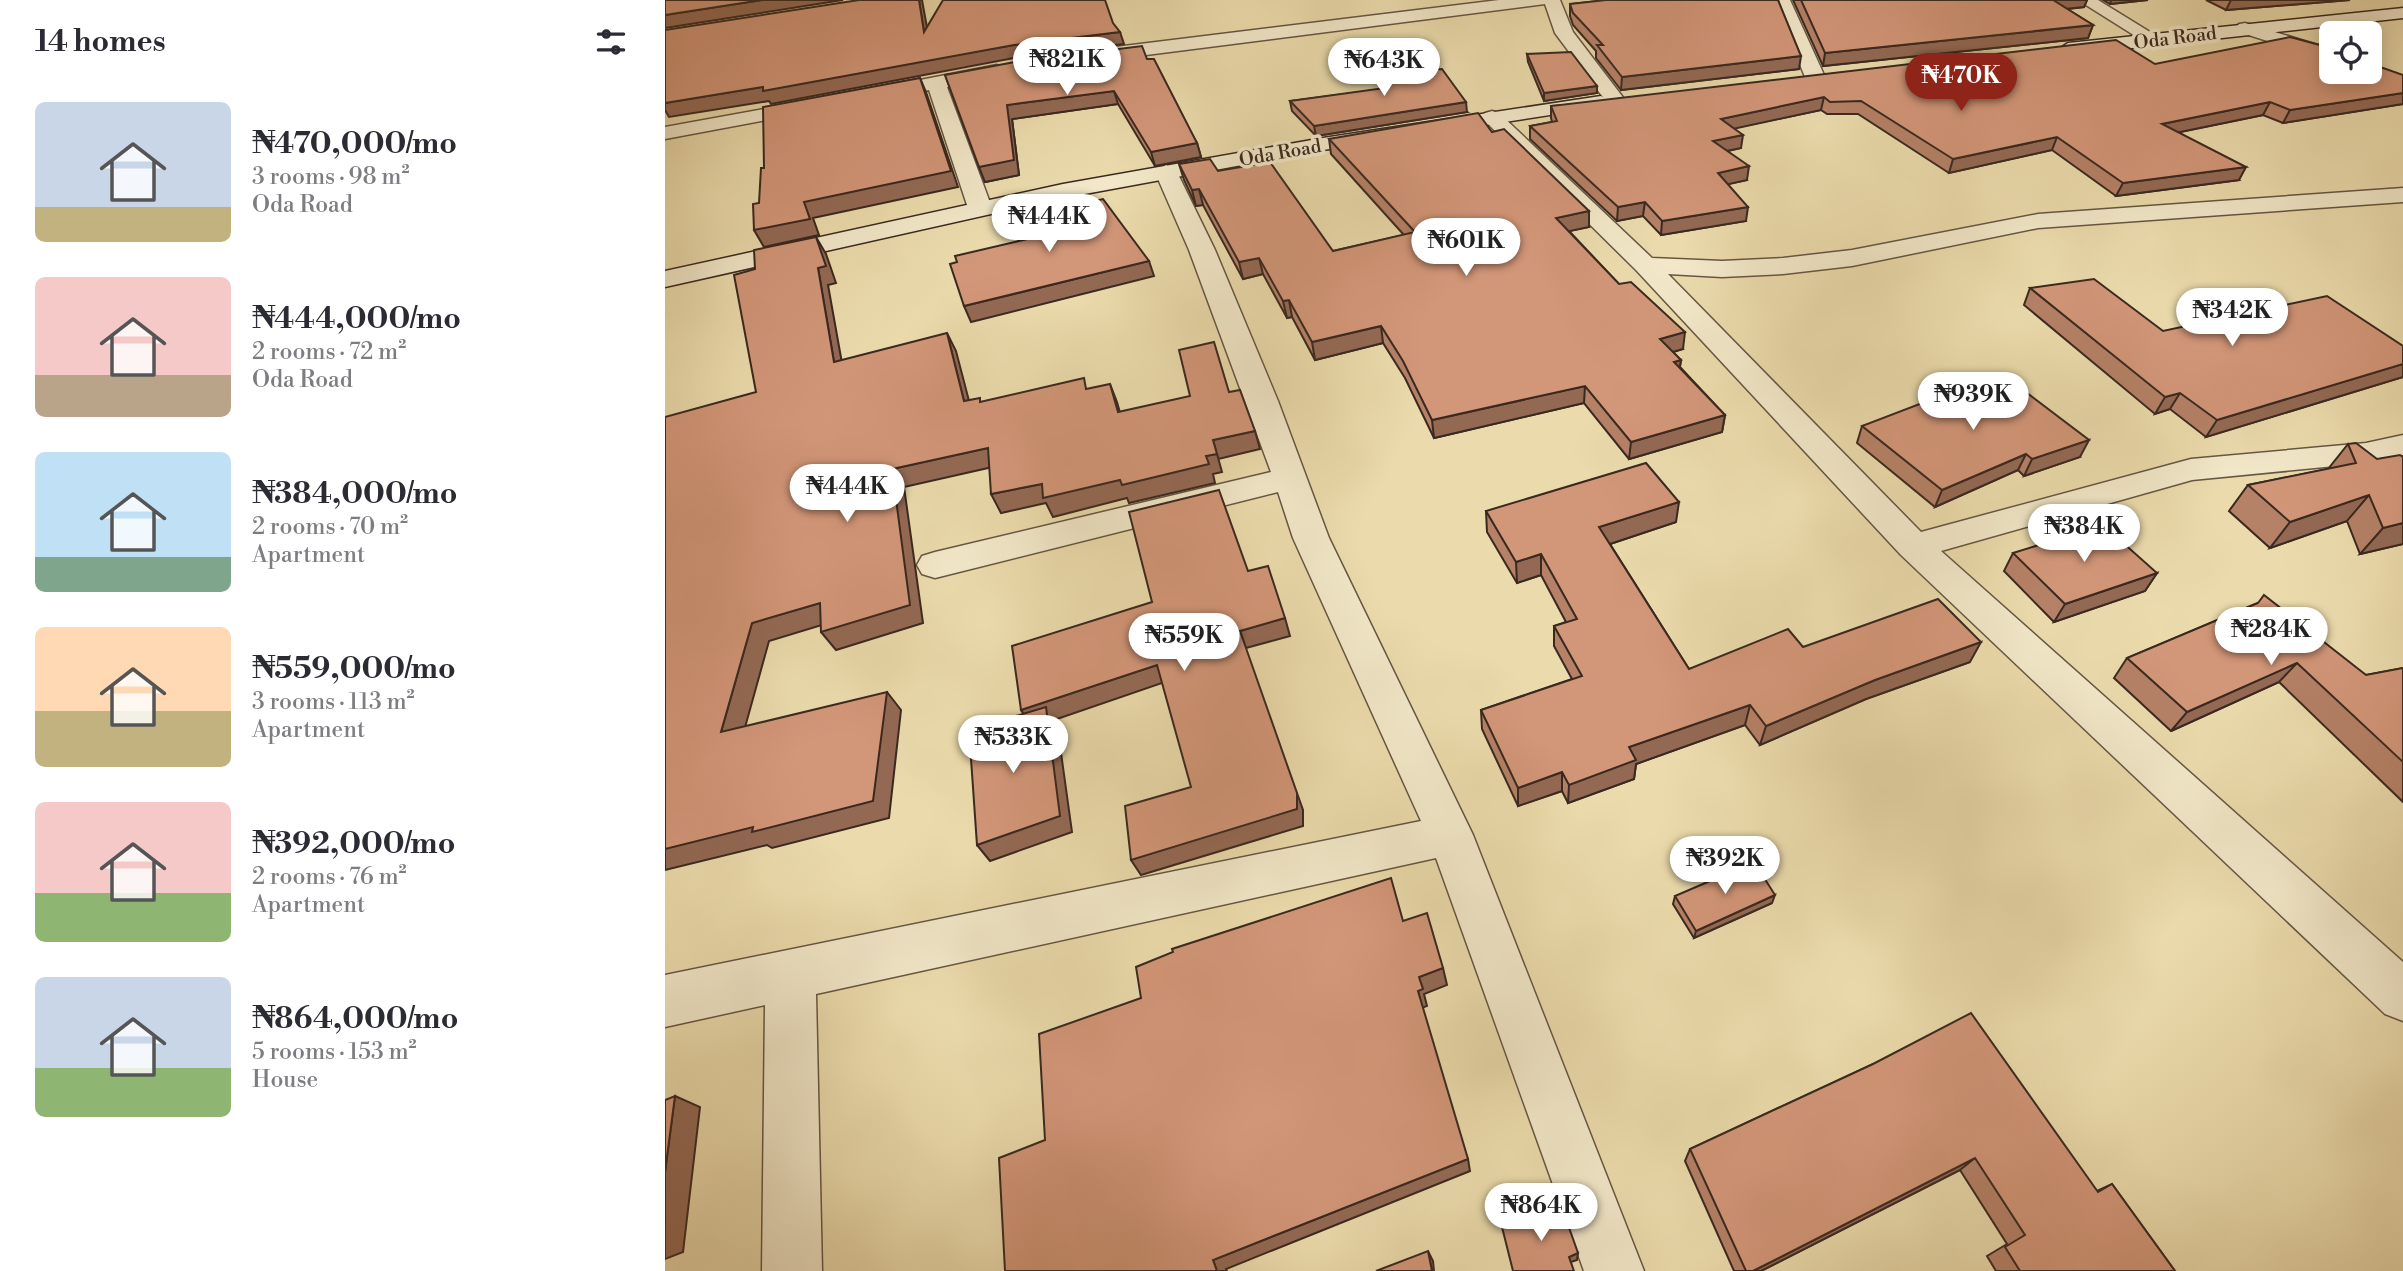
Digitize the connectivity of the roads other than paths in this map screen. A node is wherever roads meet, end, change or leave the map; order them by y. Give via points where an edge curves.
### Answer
1 (1540, 0) edge
2 (1552, 0) edge
3 (1782, 0) edge
4 (2086, 0) edge
5 (2403, 13) edge
6 (2245, 28) junction
7 (2154, 40) junction
8 (2046, 51) edge
9 (2319, 51) edge
10 (1069, 59) edge
11 (1019, 66) edge
12 (1842, 74) edge
13 (1815, 77) junction
14 (1788, 80) edge
15 (936, 83) junction
16 (1642, 97) edge
17 (856, 98) edge
18 (1615, 100) junction
19 (829, 103) edge
20 (1492, 117) junction
21 (665, 133) edge
22 (1166, 172) junction
23 (2401, 196) edge
24 (980, 208) junction
25 (1645, 265) junction
26 (665, 279) edge
27 (2403, 445) edge
28 (2366, 453) junction
29 (1291, 478) junction
30 (2403, 479) edge
31 (1914, 546) junction
32 (935, 565) dead end
33 (1450, 835) junction
34 (790, 974) junction
35 (2403, 996) edge
36 (665, 1001) edge
37 (792, 1271) edge
38 (1614, 1271) edge

1 - 10 street
2 - 18 street via 1564,33
3 - 13 street
4 - 7 street
5 - 6 street, Oda Road
6 - 7 street, Oda Road
6 - 9 street
7 - 8 street, Oda Road
11 - 15 street
12 - 13 street
13 - 14 street
15 - 17 street
15 - 24 street
16 - 18 street, Oda Road
18 - 20 street, Oda Road
19 - 21 street
20 - 22 street, Oda Road
20 - 25 street
22 - 24 street, Oda Road
22 - 29 street via 1202,250
23 - 25 street via 2038,221 1852,258 1783,266 1722,270
24 - 26 street, Oda Road
25 - 31 street
27 - 28 street
28 - 30 street
28 - 31 street via 2191,470
29 - 32 street
29 - 33 street via 1311,538
31 - 35 street
33 - 34 street
33 - 38 street
34 - 36 street
34 - 37 street

